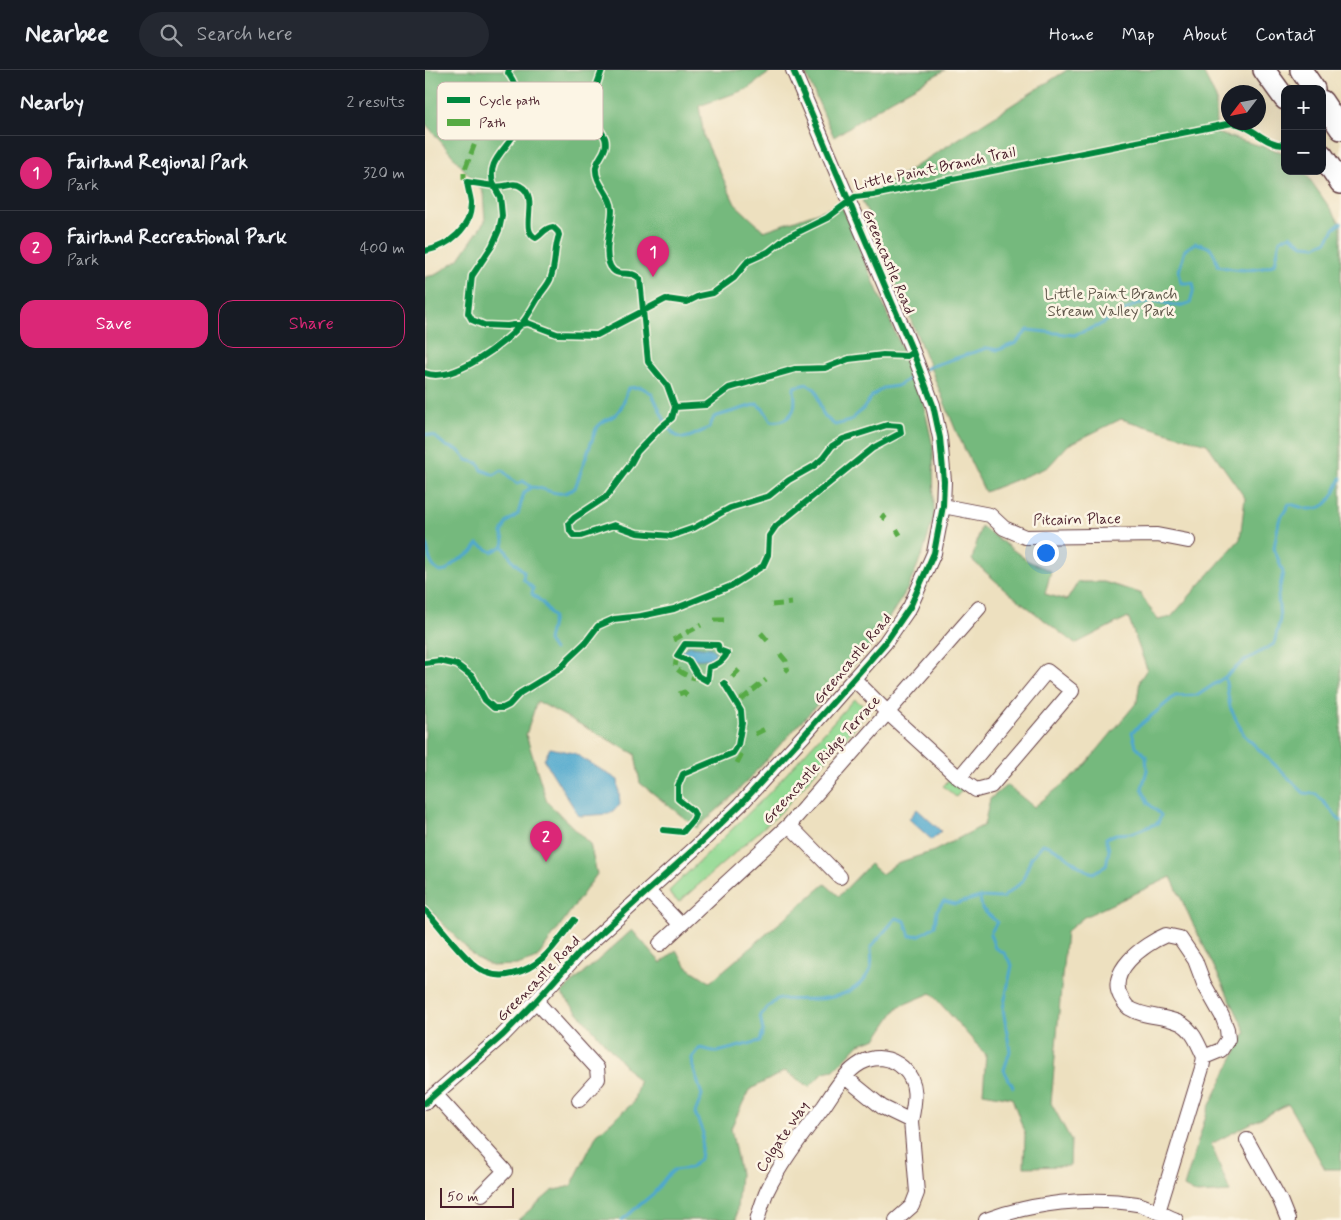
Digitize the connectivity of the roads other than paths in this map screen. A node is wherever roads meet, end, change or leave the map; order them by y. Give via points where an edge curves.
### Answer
1 (793, 70) edge
2 (1264, 70) edge
3 (1301, 70) edge
4 (1311, 85) edge
5 (1281, 93) edge
6 (1326, 107) edge
7 (1341, 129) edge
8 (1326, 161) edge
9 (1341, 183) edge
10 (943, 506) junction
11 (1188, 541) dead end
12 (979, 608) dead end
13 (854, 679) junction
14 (887, 712) junction
15 (959, 778) junction
16 (789, 824) junction
17 (840, 877) dead end
18 (648, 891) junction
19 (680, 924) junction
20 (660, 944) dead end
21 (537, 1001) junction
22 (1204, 1057) junction
23 (845, 1077) junction
24 (430, 1098) edge
25 (579, 1100) dead end
26 (911, 1121) junction
27 (1247, 1140) dead end
28 (482, 1194) dead end
29 (1158, 1212) junction
30 (757, 1220) edge
31 (896, 1220) edge
32 (986, 1220) edge
33 (1176, 1220) edge
34 (1288, 1220) edge

1 - 10 street, Greencastle Road via 933,405 941,438
2 - 5 highway
3 - 4 highway
6 - 7 highway
8 - 9 highway
10 - 11 street, Pitcairn Place via 990,515 1005,528 1025,537 1157,535
10 - 13 street, Greencastle Road via 934,553 910,607
12 - 14 street, Greencastle Ridge Terrace
13 - 14 street
13 - 18 street, Greencastle Road via 740,804
14 - 15 street
14 - 16 street, Greencastle Ridge Terrace
15 - 15 street via 1047,671 1072,691 991,786 976,790
16 - 17 street
16 - 19 street, Greencastle Ridge Terrace
18 - 19 street
18 - 21 street, Greencastle Road via 580,952
19 - 20 street, Greencastle Ridge Terrace
21 - 24 street, Greencastle Road
21 - 25 street via 597,1068 598,1079
22 - 22 street via 1221,1050 1227,1029 1195,960 1180,938 1166,936 1155,940 1120,971 1119,995 1127,1007 1139,1013 1181,1023 1195,1037
22 - 29 street
23 - 26 street via 882,1107
23 - 26 street, Colgate Way via 869,1059 885,1058 896,1062 908,1073 915,1087
23 - 30 street, Colgate Way via 784,1161
24 - 28 street via 505,1171
26 - 31 street, Colgate Way via 917,1193 912,1206
27 - 34 street
29 - 32 street via 1139,1204 1090,1201 1047,1204
29 - 33 street

